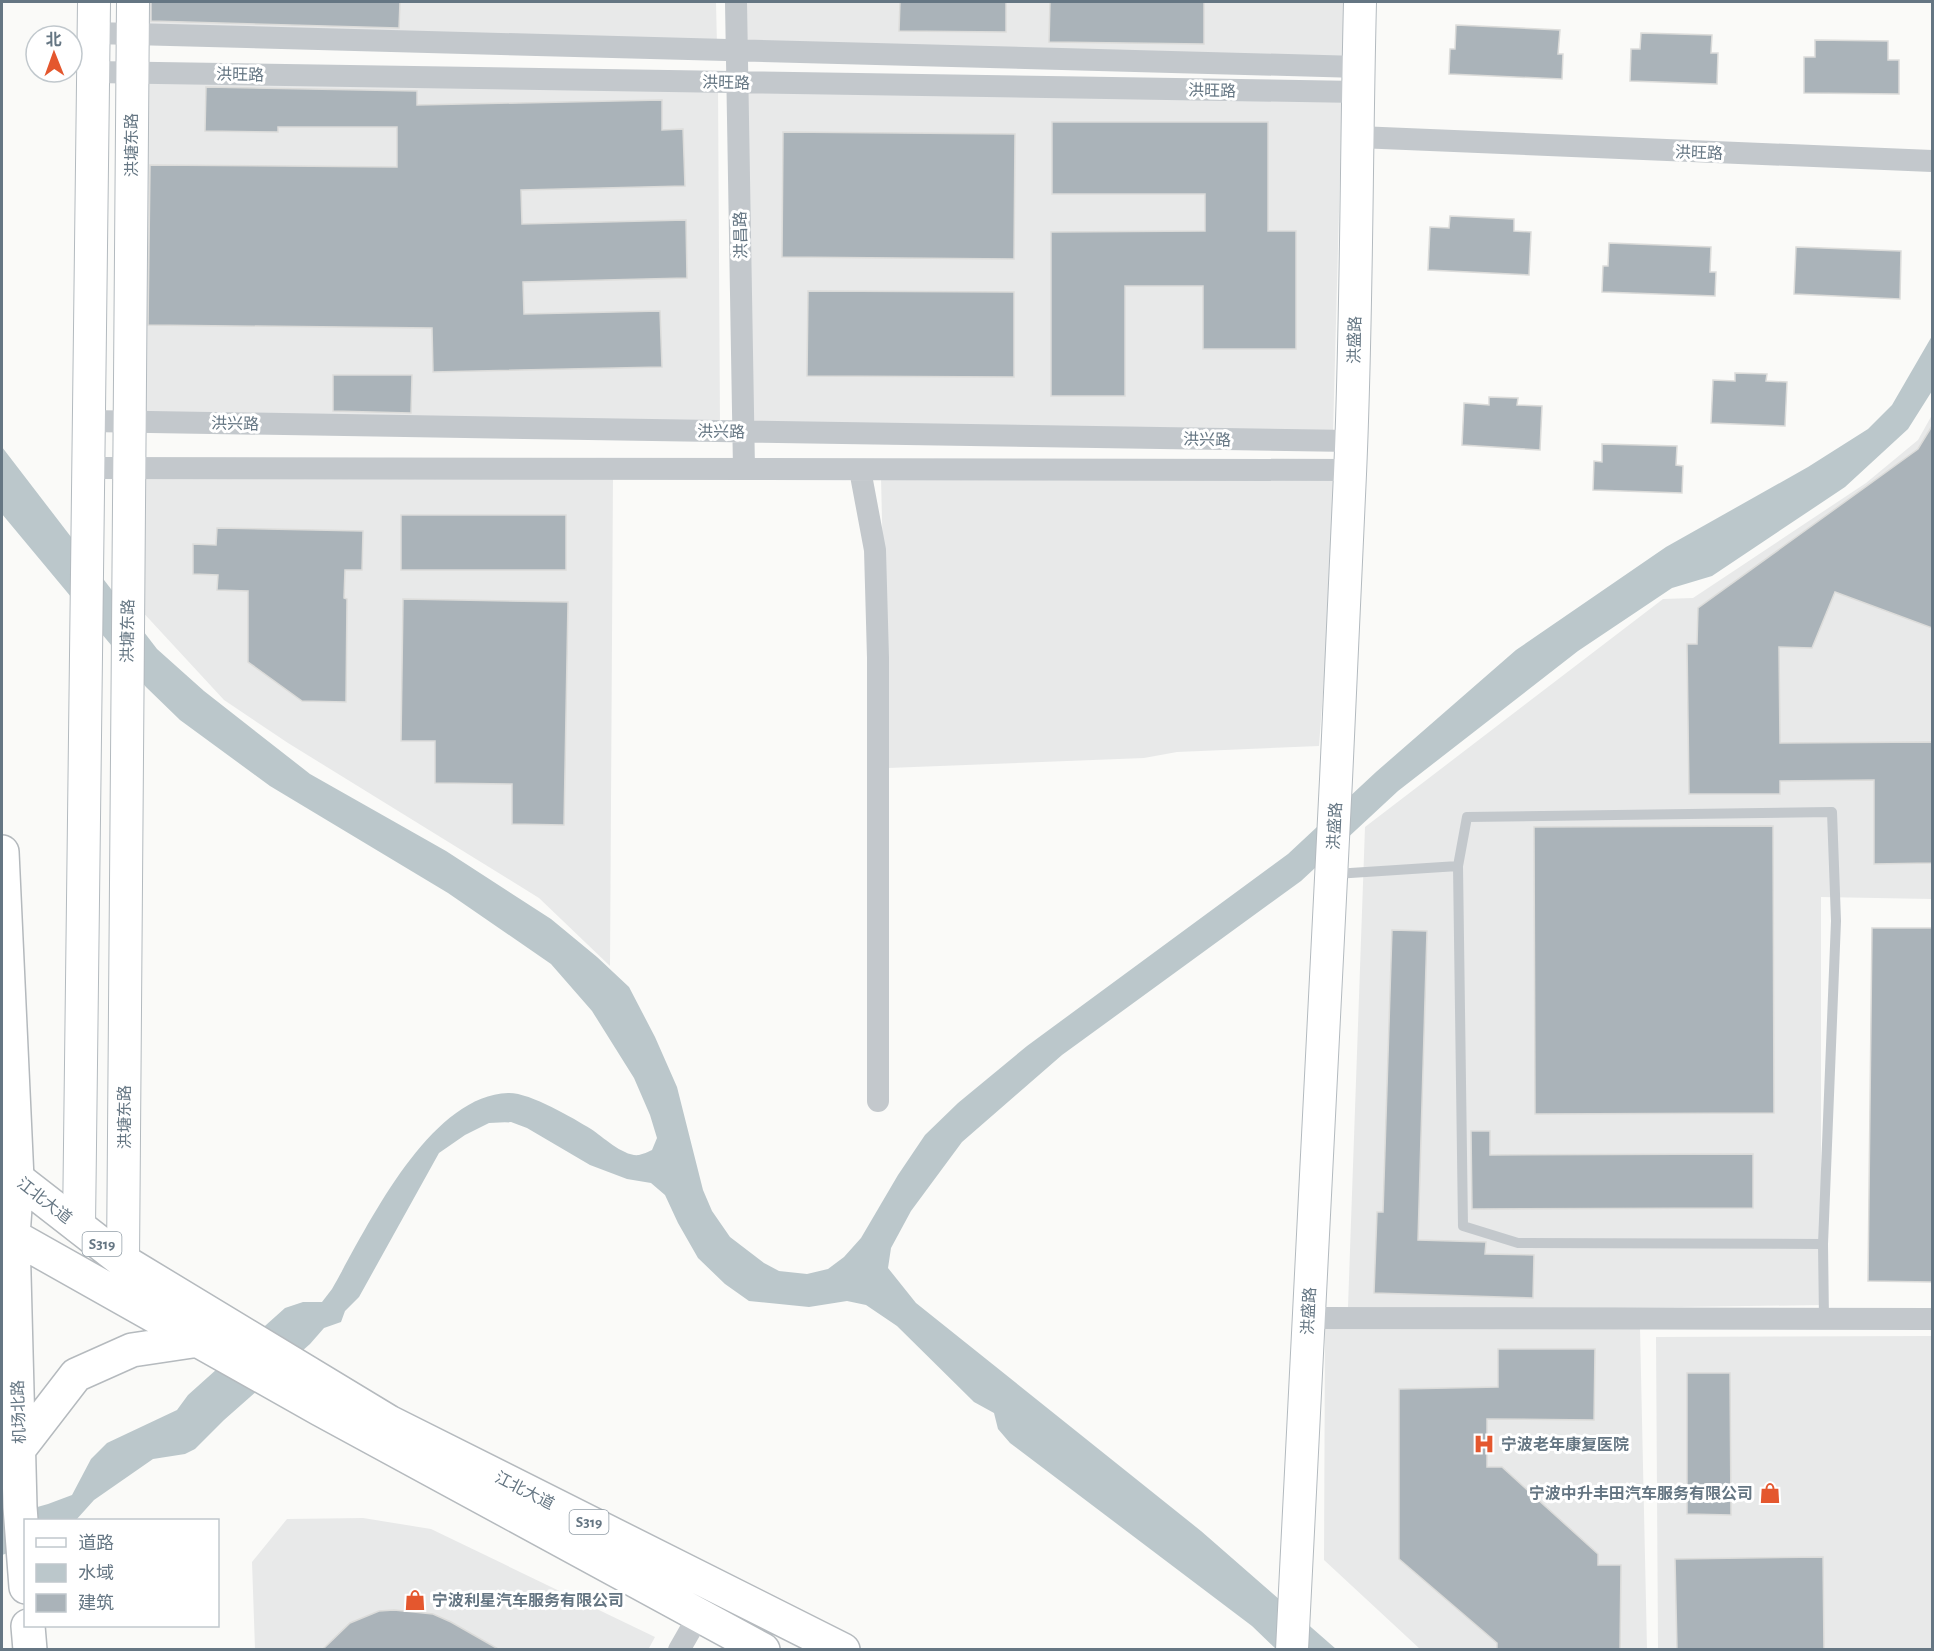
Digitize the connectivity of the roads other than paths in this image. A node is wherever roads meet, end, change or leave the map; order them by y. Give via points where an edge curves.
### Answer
1 (94, 2) edge
2 (133, 2) edge
3 (736, 2) edge
4 (1360, 2) edge
5 (94, 33) junction
6 (132, 34) junction
7 (737, 51) junction
8 (93, 72) junction
9 (132, 72) junction
10 (1359, 80) junction
11 (737, 82) junction
12 (1358, 137) junction
13 (1932, 162) edge
14 (90, 421) junction
15 (129, 422) junction
16 (743, 431) junction
17 (1351, 456) junction
18 (90, 468) junction
19 (129, 468) junction
20 (744, 469) junction
21 (860, 470) junction
22 (2, 852) edge
23 (1332, 863) junction
24 (1458, 866) junction
25 (2, 1084) edge
26 (878, 1101) dead end
27 (9, 1173) edge
28 (79, 1227) junction
29 (7, 1233) edge
30 (1823, 1244) junction
31 (123, 1261) junction
32 (1307, 1318) junction
33 (1824, 1318) junction
34 (1932, 1319) edge
35 (203, 1332) junction
36 (329, 1400) junction
37 (19, 1449) junction
38 (24, 1560) edge
39 (699, 1615) junction
40 (28, 1627) edge
41 (30, 1650) edge
42 (679, 1650) edge
43 (763, 1650) edge
44 (843, 1650) edge
45 (1292, 1650) edge

1 - 5 main road
2 - 6 main road, 洪塘东路
3 - 7 street, 洪昌路
4 - 10 main road, 洪盛路
5 - 6 street, 洪旺路
5 - 8 main road
6 - 7 street, 洪旺路
6 - 9 main road, 洪塘东路
7 - 10 street, 洪旺路
7 - 11 street, 洪昌路
8 - 9 street, 洪旺路
8 - 14 main road
9 - 11 street, 洪旺路
9 - 15 main road, 洪塘东路
10 - 11 street, 洪旺路
10 - 12 main road, 洪盛路
11 - 16 street, 洪昌路
12 - 13 street, 洪旺路
12 - 17 main road, 洪盛路
14 - 15 street, 洪兴路
14 - 18 main road
15 - 16 street, 洪兴路
15 - 19 main road, 洪塘东路
16 - 17 street, 洪兴路
16 - 20 street, 洪昌路
17 - 21 street, 洪兴路
17 - 23 main road, 洪盛路
18 - 19 street, 洪兴路
18 - 28 main road
19 - 20 street, 洪兴路
19 - 31 main road, 洪塘东路
20 - 21 street, 洪兴路
21 - 26 street via 875,550
22 - 27 main road
23 - 24 lane
23 - 32 main road, 洪盛路
24 - 30 lane via 1463,1226 1518,1243
24 - 30 lane via 1467,817 1832,812 1836,921
25 - 27 main road
27 - 28 main road, 江北大道 / S319
27 - 29 main road, 机场北路
28 - 31 main road, 江北大道 / S319
29 - 35 main road, S319
29 - 37 main road, 机场北路
30 - 33 lane
31 - 35 main road, 江北大道 / S319
32 - 33 street
32 - 45 main road, 洪盛路
33 - 34 street
35 - 36 main road
35 - 37 main road via 132,1350 75,1375
36 - 39 main road, 江北大道 / S319
36 - 44 main road, 江北大道 / S319 via 388,1422
37 - 38 main road, 机场北路
39 - 42 street
39 - 43 main road, 江北大道 / S319
40 - 41 main road

